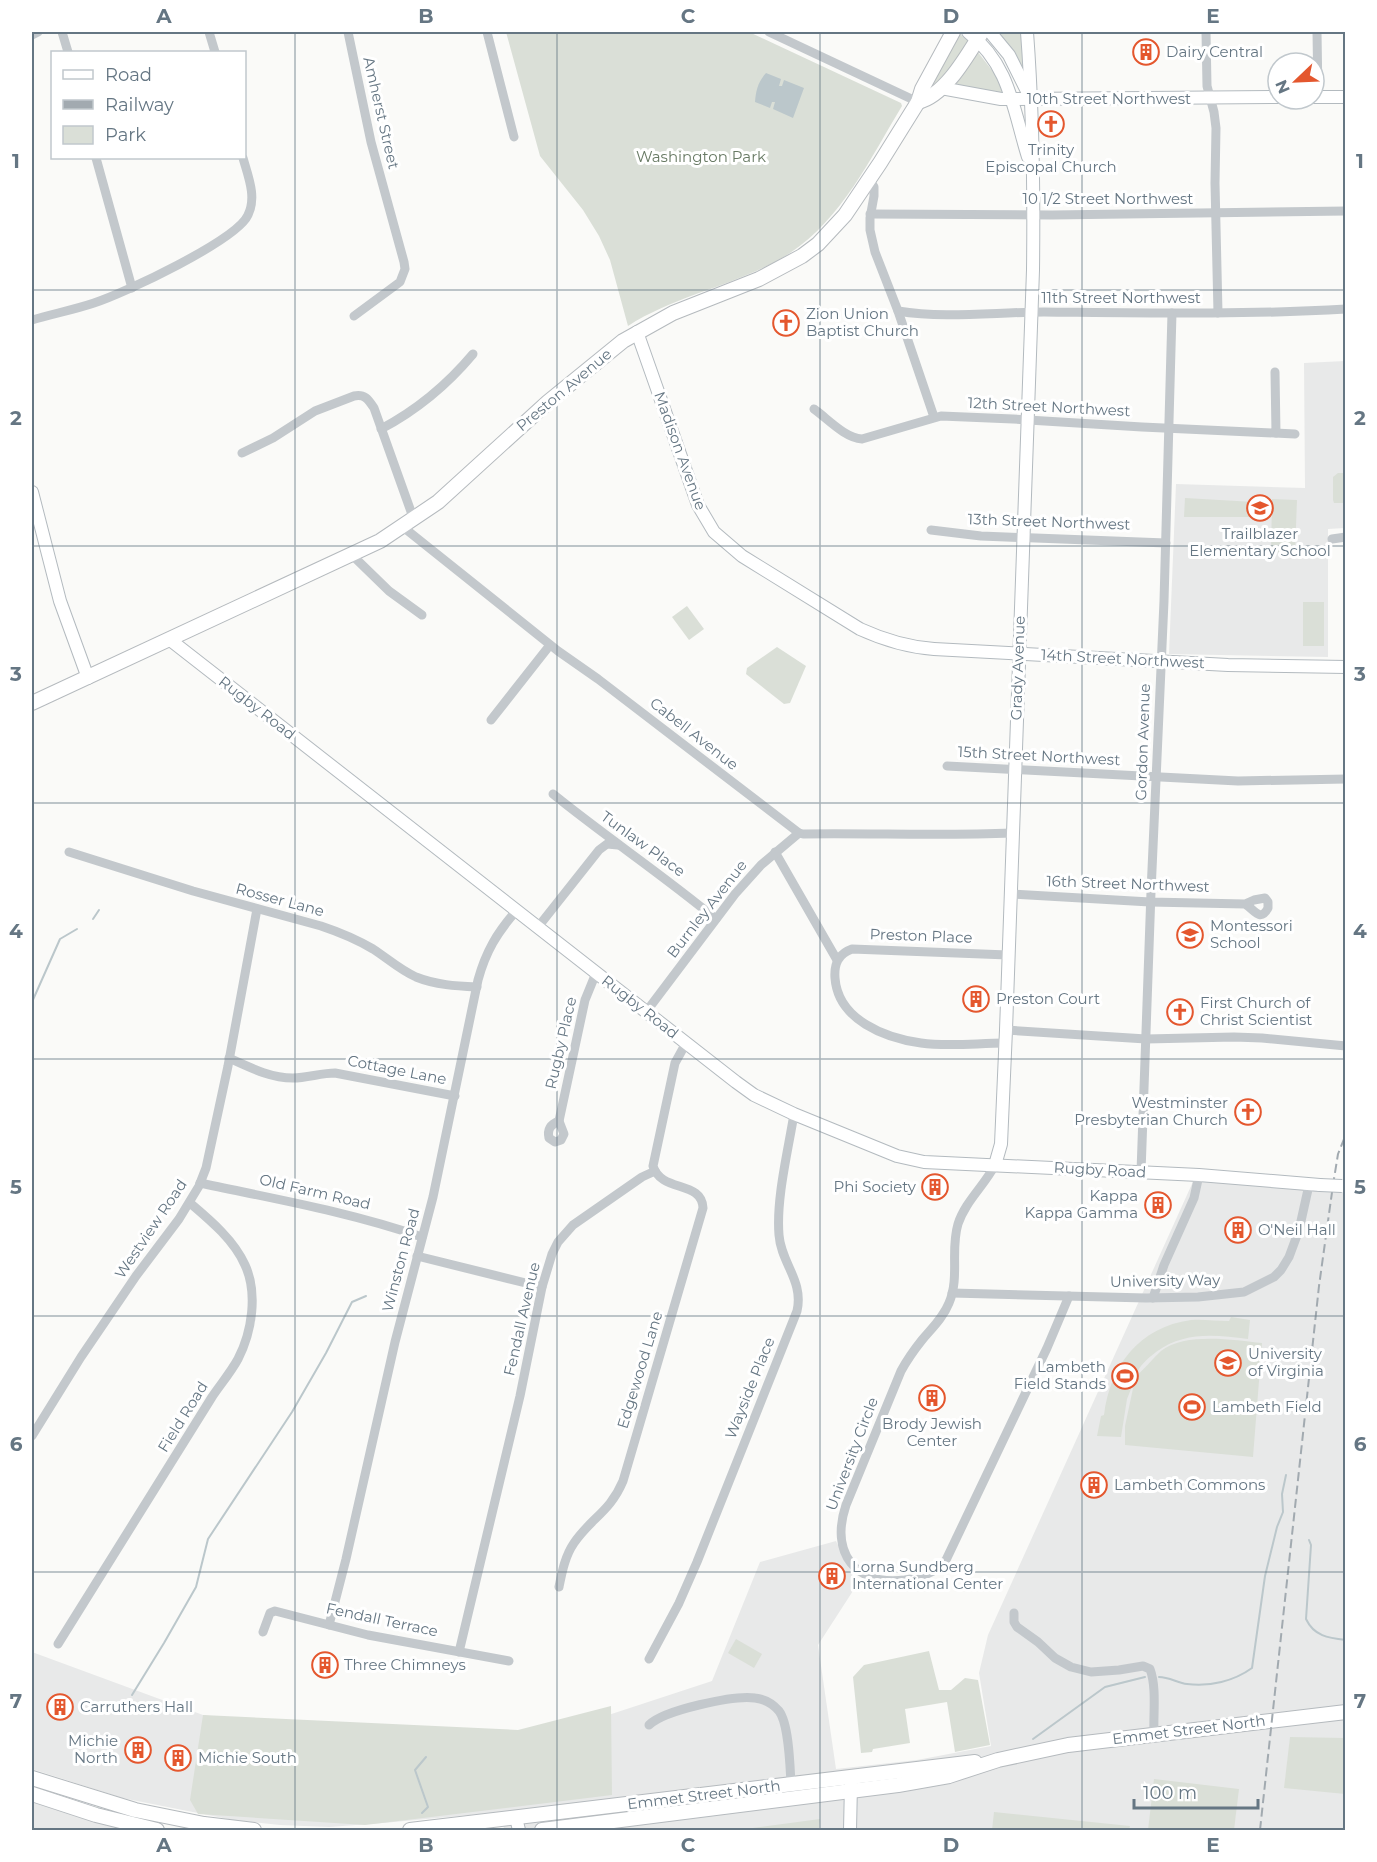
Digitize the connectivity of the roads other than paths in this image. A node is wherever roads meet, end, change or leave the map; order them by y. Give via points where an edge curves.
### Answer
1 (38, 32) edge
2 (62, 32) edge
3 (209, 32) edge
4 (348, 32) edge
5 (487, 32) edge
6 (769, 32) edge
7 (953, 32) edge
8 (990, 32) edge
9 (1027, 32) edge
10 (1206, 32) edge
11 (1317, 32) edge
12 (976, 34) edge
13 (32, 36) edge
14 (68, 51) edge
15 (214, 51) edge
16 (1317, 51) edge
17 (941, 88) junction
18 (1326, 97) edge
19 (1346, 97) edge
20 (1210, 98) junction
21 (1266, 98) edge
22 (1013, 99) junction
23 (1031, 99) junction
24 (918, 102) junction
25 (514, 137) dead end
26 (96, 159) edge
27 (243, 159) edge
28 (1032, 169) junction
29 (868, 179) junction
30 (1346, 211) edge
31 (1215, 213) junction
32 (870, 214) junction
33 (1034, 214) junction
34 (132, 288) junction
35 (1346, 309) edge
36 (898, 311) junction
37 (1031, 313) junction
38 (1172, 313) junction
39 (1218, 313) junction
40 (354, 316) dead end
41 (32, 320) edge
42 (637, 332) junction
43 (473, 354) dead end
44 (1275, 372) dead end
45 (814, 409) dead end
46 (934, 417) junction
47 (1027, 420) junction
48 (1168, 428) junction
49 (381, 429) junction
50 (1276, 433) junction
51 (1295, 434) dead end
52 (242, 453) dead end
53 (32, 492) edge
54 (408, 523) junction
55 (930, 530) dead end
56 (1022, 536) junction
57 (1346, 537) edge
58 (1332, 539) dead end
59 (1166, 543) junction
60 (352, 555) junction
61 (422, 615) dead end
62 (169, 639) junction
63 (901, 644) joint
64 (550, 645) junction
65 (1018, 653) junction
66 (1160, 661) junction
67 (1346, 668) edge
68 (87, 678) junction
69 (32, 703) edge
70 (491, 720) dead end
71 (947, 766) dead end
72 (1014, 770) junction
73 (1156, 776) junction
74 (1346, 779) edge
75 (553, 794) dead end
76 (799, 833) junction
77 (1012, 833) junction
78 (619, 845) junction
79 (69, 852) dead end
80 (775, 852) junction
81 (1010, 894) junction
82 (1150, 902) junction
83 (1245, 904) dead end
84 (257, 909) junction
85 (516, 911) junction
86 (716, 919) junction
87 (538, 927) junction
88 (1008, 955) junction
89 (837, 960) junction
90 (596, 973) junction
91 (477, 987) junction
92 (646, 1012) junction
93 (1005, 1036) junction
94 (1146, 1039) junction
95 (686, 1043) junction
96 (1342, 1045) edge
97 (229, 1058) junction
98 (455, 1096) junction
99 (794, 1114) junction
100 (559, 1121) dead end
101 (995, 1166) junction
102 (655, 1171) junction
103 (1141, 1172) junction
104 (1199, 1175) junction
105 (200, 1183) junction
106 (1315, 1185) junction
107 (1344, 1186) edge
108 (190, 1203) junction
109 (422, 1237) junction
110 (417, 1256) junction
111 (542, 1287) junction
112 (952, 1293) junction
113 (1069, 1296) junction
114 (1153, 1298) junction
115 (32, 1436) edge
116 (559, 1587) dead end
117 (1014, 1613) dead end
118 (329, 1624) junction
119 (263, 1632) dead end
120 (58, 1644) dead end
121 (459, 1652) junction
122 (649, 1659) dead end
123 (508, 1661) dead end
124 (1346, 1712) edge
125 (649, 1725) dead end
126 (1154, 1734) junction
127 (998, 1760) junction
128 (850, 1776) junction
129 (32, 1778) edge
130 (791, 1784) junction
131 (852, 1791) junction
132 (32, 1794) edge
133 (517, 1824) edge
134 (157, 1830) edge
135 (254, 1830) edge
136 (410, 1830) edge
137 (542, 1830) edge
138 (850, 1830) edge

1 - 13 street
2 - 14 street
3 - 15 street
4 - 40 street, Amherst Street via 371,142 404,262 400,282
5 - 25 street
6 - 24 street via 793,37
7 - 24 main road, Preston Avenue
8 - 23 street via 1014,63
9 - 23 street, Grady Avenue
10 - 20 street
11 - 16 street
12 - 17 main road, Preston Avenue
12 - 22 street, Grady Avenue via 999,66
17 - 22 street, 10th Street Northwest
17 - 24 main road, Preston Avenue
18 - 19 street
20 - 21 street, 10th Street Northwest
20 - 23 street, 10th Street Northwest
20 - 31 street via 1216,128
22 - 23 street, 10th Street Northwest
22 - 28 street, Grady Avenue
23 - 28 street, Grady Avenue
24 - 29 main road, Preston Avenue
26 - 34 street
27 - 34 street via 252,200 243,224
28 - 33 street, Grady Avenue
29 - 32 street via 874,187
29 - 42 main road, Preston Avenue via 838,223 802,256
30 - 31 street, 10 1/2 Street Northwest
31 - 33 street, 10 1/2 Street Northwest
31 - 39 street
32 - 33 street, 10 1/2 Street Northwest
32 - 36 street via 875,252
33 - 37 street, Grady Avenue
34 - 41 street
35 - 39 street, 11th Street Northwest
36 - 37 street, 11th Street Northwest
36 - 46 street
37 - 38 street, 11th Street Northwest
37 - 47 street, Grady Avenue
38 - 39 street, 11th Street Northwest
38 - 48 street, Gordon Avenue
42 - 54 main road, Preston Avenue via 556,395 438,502
42 - 63 street, Madison Avenue via 698,505 714,532 742,556 851,623
43 - 49 street via 432,395
44 - 50 street
45 - 46 street, 12th Street Northwest via 843,431 862,439
46 - 47 street, 12th Street Northwest
47 - 48 street, 12th Street Northwest
47 - 56 street, Grady Avenue
48 - 50 street, 12th Street Northwest
48 - 59 street, Gordon Avenue
49 - 52 street via 367,397 354,396 306,416
49 - 54 street
50 - 51 street, 12th Street Northwest
53 - 68 street via 60,601
54 - 60 main road, Preston Avenue
54 - 64 street, Cabell Avenue
55 - 56 street, 13th Street Northwest
56 - 59 street, 13th Street Northwest
56 - 65 street, Grady Avenue
57 - 58 street
59 - 66 street, Gordon Avenue
60 - 61 street via 389,591
60 - 62 main road, Preston Avenue
62 - 68 main road
62 - 85 street, Rugby Road
63 - 65 street, 14th Street Northwest
64 - 70 street
64 - 76 street, Cabell Avenue
65 - 66 street, 14th Street Northwest
65 - 72 street, Grady Avenue
66 - 67 street, 14th Street Northwest
66 - 73 street, Gordon Avenue
68 - 69 main road
71 - 72 street, 15th Street Northwest
72 - 73 street, 15th Street Northwest
72 - 77 street, Grady Avenue
73 - 74 street, 15th Street Northwest via 1247,781
73 - 82 street, Gordon Avenue
75 - 78 street, Tunlaw Place
76 - 77 street
76 - 80 street, Burnley Avenue
77 - 81 street, Grady Avenue
78 - 86 street, Tunlaw Place
78 - 87 street via 608,844 599,850
79 - 84 street, Rosser Lane
80 - 86 street, Burnley Avenue
80 - 89 street
81 - 82 street, 16th Street Northwest
81 - 88 street, Grady Avenue
82 - 83 street, 16th Street Northwest
82 - 94 street, Gordon Avenue
84 - 91 street, Rosser Lane via 340,932 423,980
84 - 97 street, Westview Road
85 - 87 street, Rugby Road
85 - 91 street, Winston Road via 488,950
86 - 92 street, Burnley Avenue
87 - 90 street, Rugby Road
88 - 89 street, Preston Place via 856,949 846,951
88 - 93 street, Grady Avenue
89 - 93 street via 834,976 839,996 849,1012 873,1028 922,1043
90 - 92 street, Rugby Road
90 - 100 street, Rugby Place via 585,1000
91 - 98 street, Winston Road
92 - 95 street, Rugby Road
93 - 94 street
93 - 101 street, Grady Avenue via 1001,1144
94 - 96 street via 1235,1037
94 - 103 street, Gordon Avenue
95 - 99 street, Rugby Road via 754,1095
95 - 102 street via 675,1063 653,1161
97 - 98 street, Cottage Lane via 278,1077 335,1073
97 - 105 street, Westview Road
98 - 109 street, Winston Road
99 - 101 street, Rugby Road via 909,1160
99 - 122 street, Wayside Place via 779,1236 799,1294 797,1311 697,1562
101 - 103 street, Rugby Road
101 - 112 street, University Circle via 957,1226
102 - 111 street, Fendall Avenue via 565,1233 552,1254
102 - 116 street, Edgewood Lane via 661,1179 697,1194 704,1208 623,1481 611,1503 574,1542
103 - 104 street, Rugby Road
104 - 106 street, Rugby Road
104 - 114 street via 1194,1198
105 - 108 street, Westview Road
105 - 109 street, Old Farm Road via 344,1213
106 - 107 street, Rugby Road, bridge
106 - 114 street, University Way via 1296,1243 1274,1277 1231,1295
108 - 115 street, Westview Road via 87,1348
108 - 120 street, Field Road via 224,1235 245,1265 252,1298 245,1343 238,1360
109 - 110 street, Winston Road
110 - 111 street
110 - 118 street, Winston Road
111 - 121 street, Fendall Avenue
112 - 113 street, University Way
112 - 113 street, University Circle via 943,1315 901,1371 844,1512 841,1533 847,1557 859,1572 875,1580 896,1581 925,1575 946,1560
113 - 114 street, University Way
117 - 126 street via 1017,1628 1071,1667 1091,1672 1143,1666 1150,1669
118 - 119 street, Fendall Terrace via 275,1611 270,1613
118 - 121 street, Fendall Terrace
121 - 123 street, Fendall Terrace
124 - 126 main road, Emmet Street North
125 - 130 street via 661,1716 698,1706 750,1698 765,1701 778,1711 785,1724
126 - 127 main road, Emmet Street North via 1068,1745
127 - 128 main road, Emmet Street North
127 - 131 main road, Emmet Street North via 949,1776
128 - 130 main road, Emmet Street North
128 - 131 street
129 - 135 main road via 135,1810
130 - 133 main road, Emmet Street North
131 - 137 main road, Emmet Street North
131 - 138 street
132 - 134 main road
133 - 136 main road, Emmet Street North

